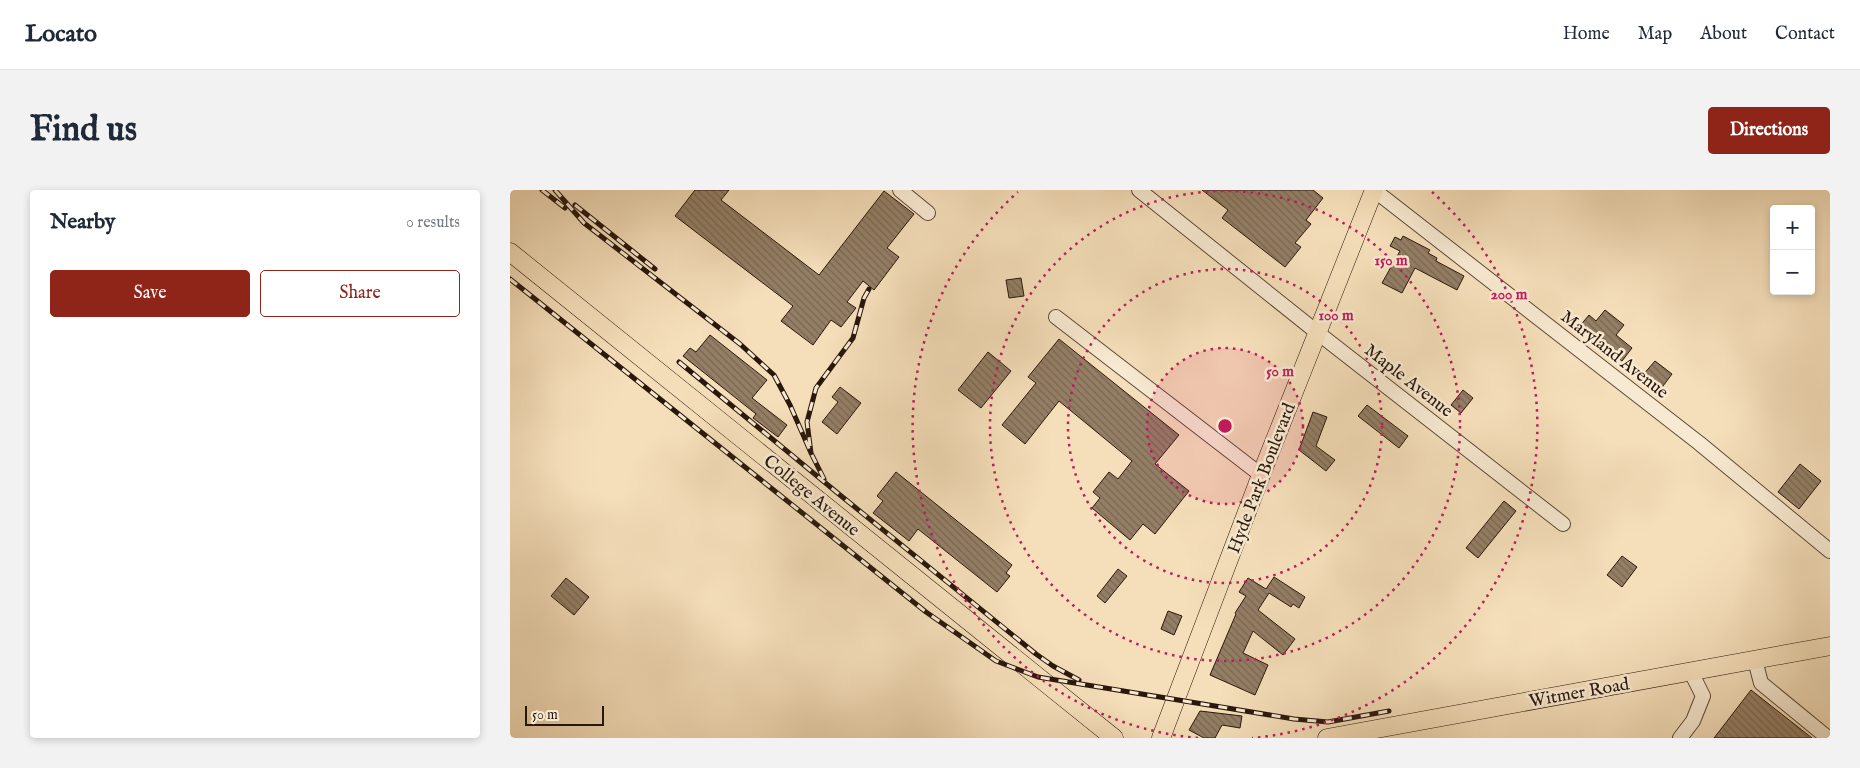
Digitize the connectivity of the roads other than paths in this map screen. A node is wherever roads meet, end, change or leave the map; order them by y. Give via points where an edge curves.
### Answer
1 (900, 190) edge
2 (1140, 190) edge
3 (1374, 190) edge
4 (928, 213) dead end
5 (510, 252) edge
6 (1056, 317) dead end
7 (1318, 333) junction
8 (1261, 475) junction
9 (1563, 524) dead end
10 (1830, 551) edge
11 (1830, 646) edge
12 (1755, 660) junction
13 (1690, 672) junction
14 (1114, 738) edge
15 (1162, 738) edge
16 (1327, 738) edge
17 (1680, 738) edge
18 (1828, 738) edge

1 - 4 street
2 - 7 street, Maple Avenue
3 - 7 main road, Hyde Park Boulevard
3 - 10 street, Maryland Avenue via 1699,443
5 - 14 main road, College Avenue
6 - 8 street
7 - 8 main road, Hyde Park Boulevard
7 - 9 street, Maple Avenue
8 - 15 main road, Hyde Park Boulevard
11 - 12 main road, Witmer Road
12 - 13 main road, Witmer Road
12 - 18 street via 1761,683
13 - 16 main road, Witmer Road
13 - 17 street via 1703,696 1693,721

